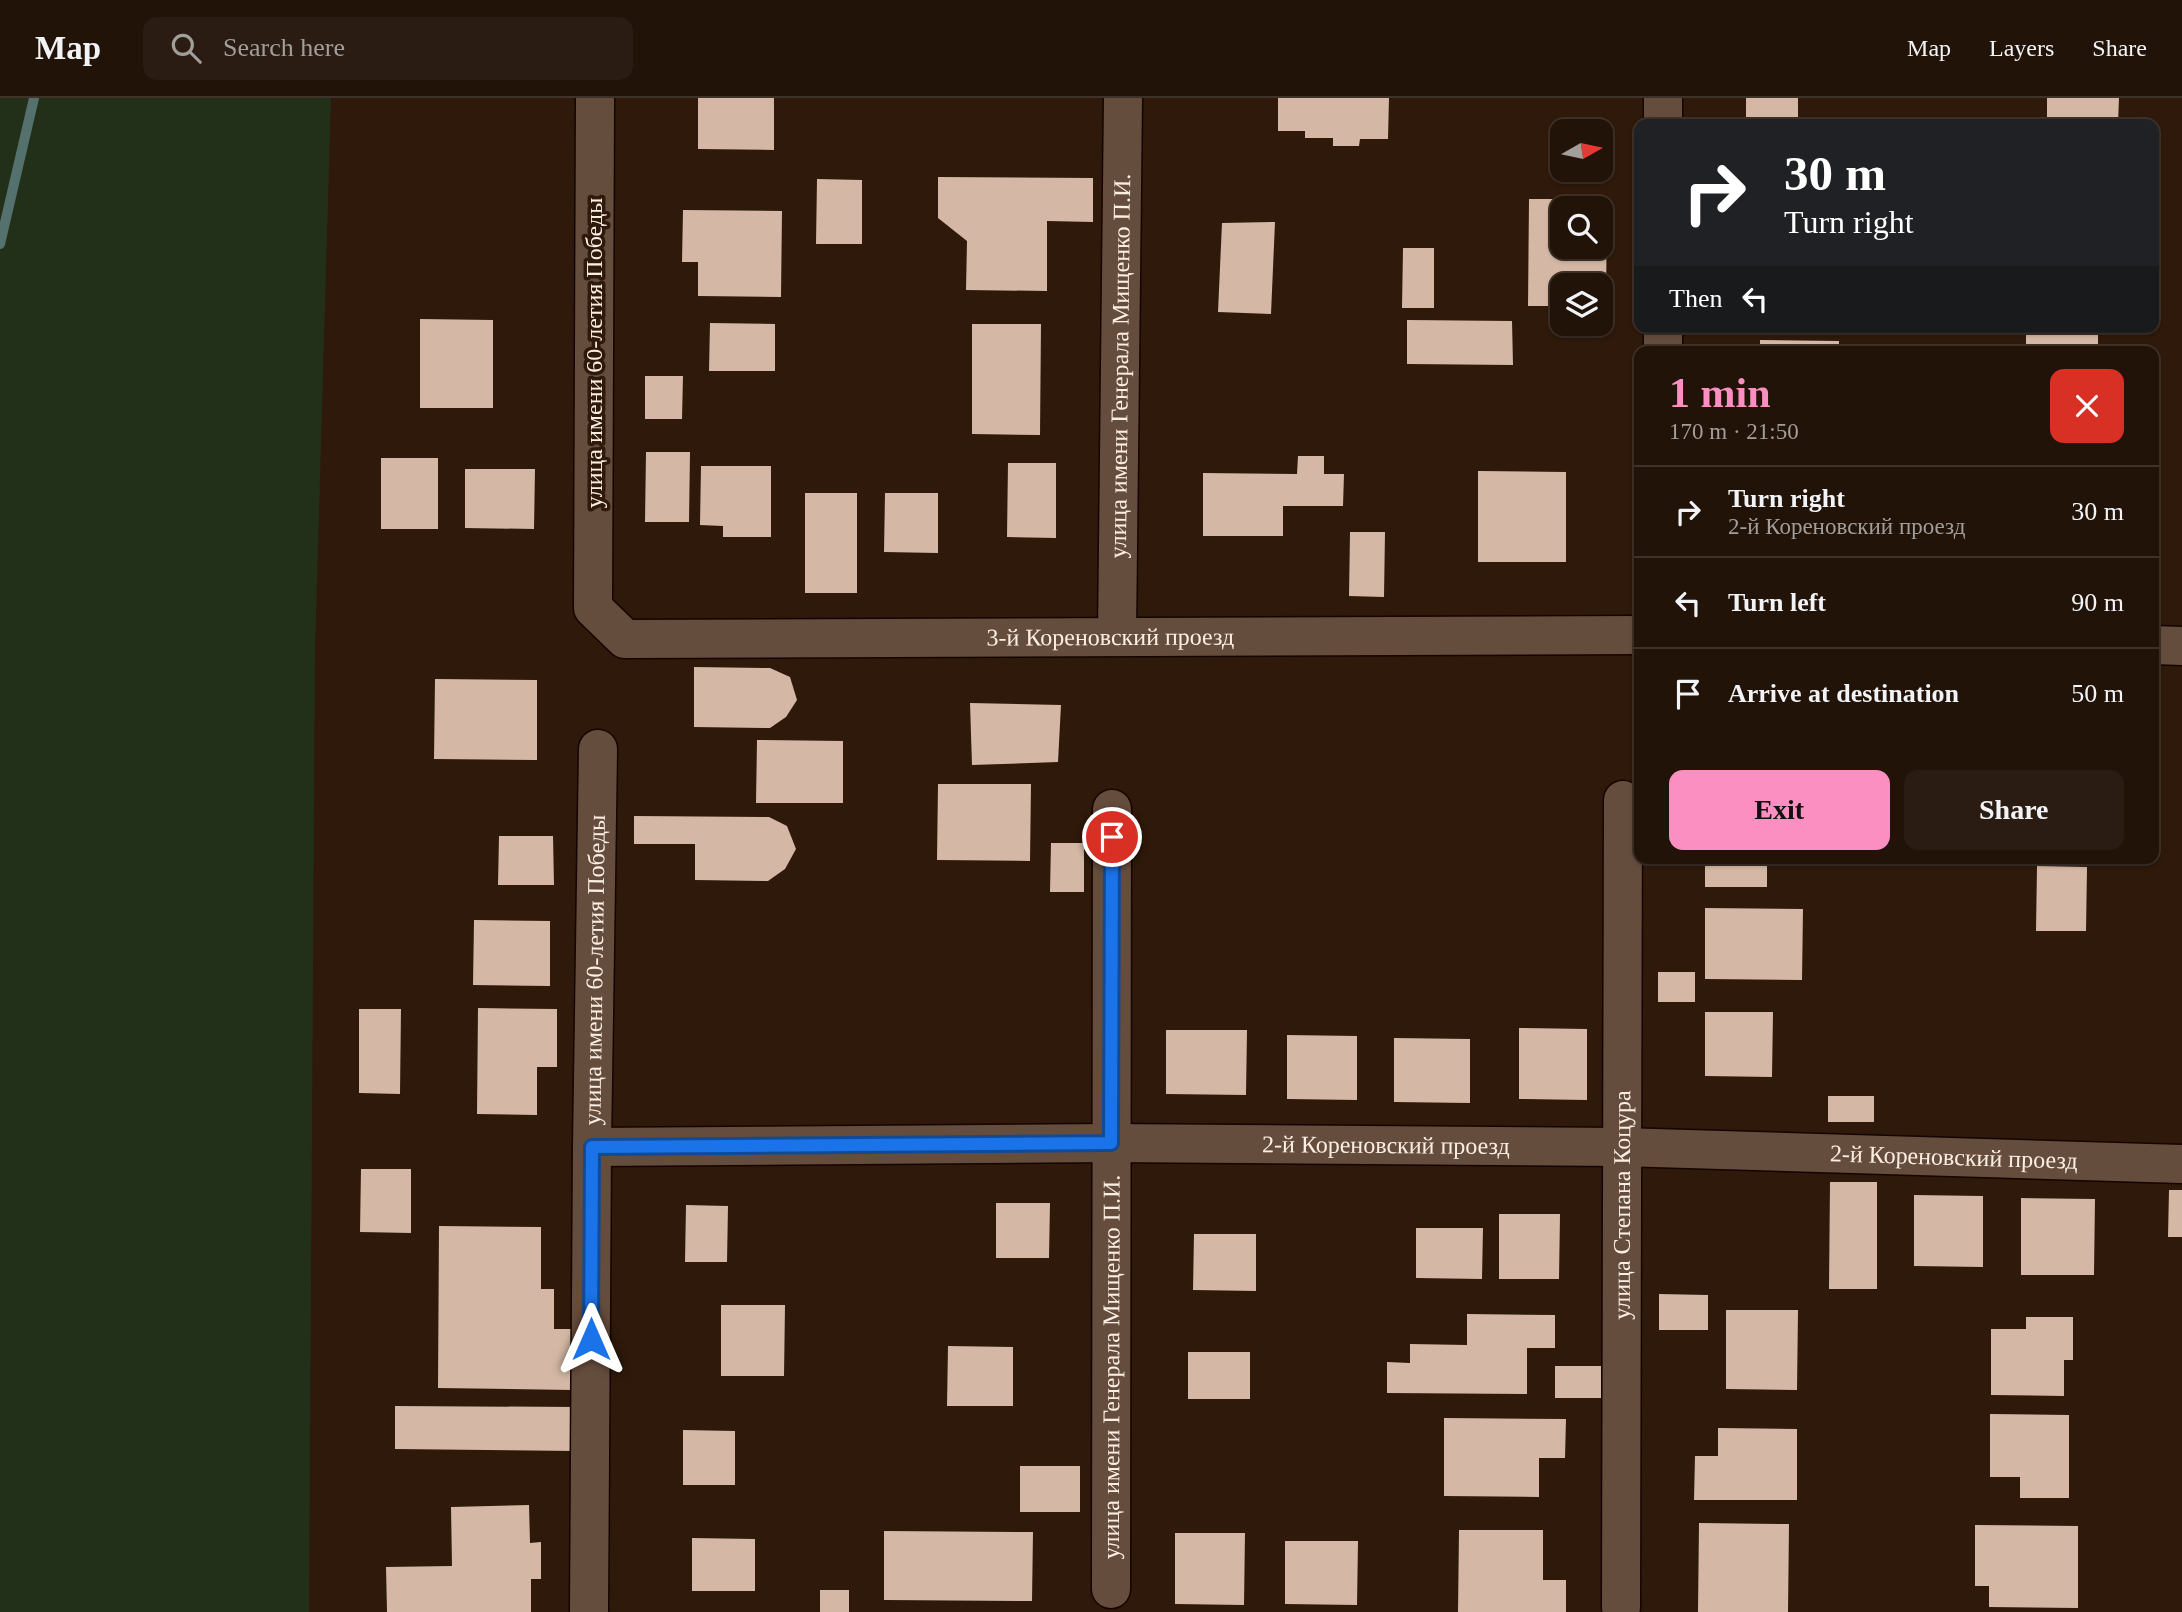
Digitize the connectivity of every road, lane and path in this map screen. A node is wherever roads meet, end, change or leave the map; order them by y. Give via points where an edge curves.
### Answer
1 (595, 98) edge
2 (1123, 98) edge
3 (1663, 98) edge
4 (1663, 119) edge
5 (593, 608) joint
6 (1634, 635) edge
7 (1117, 636) junction
8 (2159, 645) edge
9 (2182, 646) edge
10 (598, 749) dead end
11 (1623, 800) dead end
12 (1112, 809) dead end
13 (1111, 1143) junction
14 (592, 1147) junction
15 (1620, 1147) junction
16 (2182, 1164) edge
17 (1111, 1590) dead end
18 (1621, 1607) dead end
19 (589, 1612) edge

1 - 5 street, улица имени 60-летия Победы
2 - 7 street, улица имени Генерала Мищенко П.И.
3 - 4 street
5 - 7 street, 3-й Кореновский проезд via 625,639
6 - 7 street, 3-й Кореновский проезд
8 - 9 street
10 - 14 street, улица имени 60-летия Победы
11 - 15 street, улица Степана Коцура
12 - 13 street, улица имени Генерала Мищенко П.И.
13 - 14 street, 2-й Кореновский проезд
13 - 15 street, 2-й Кореновский проезд
13 - 17 street, улица имени Генерала Мищенко П.И.
14 - 19 street, улица имени 60-летия Победы
15 - 16 street, 2-й Кореновский проезд
15 - 18 street, улица Степана Коцура

